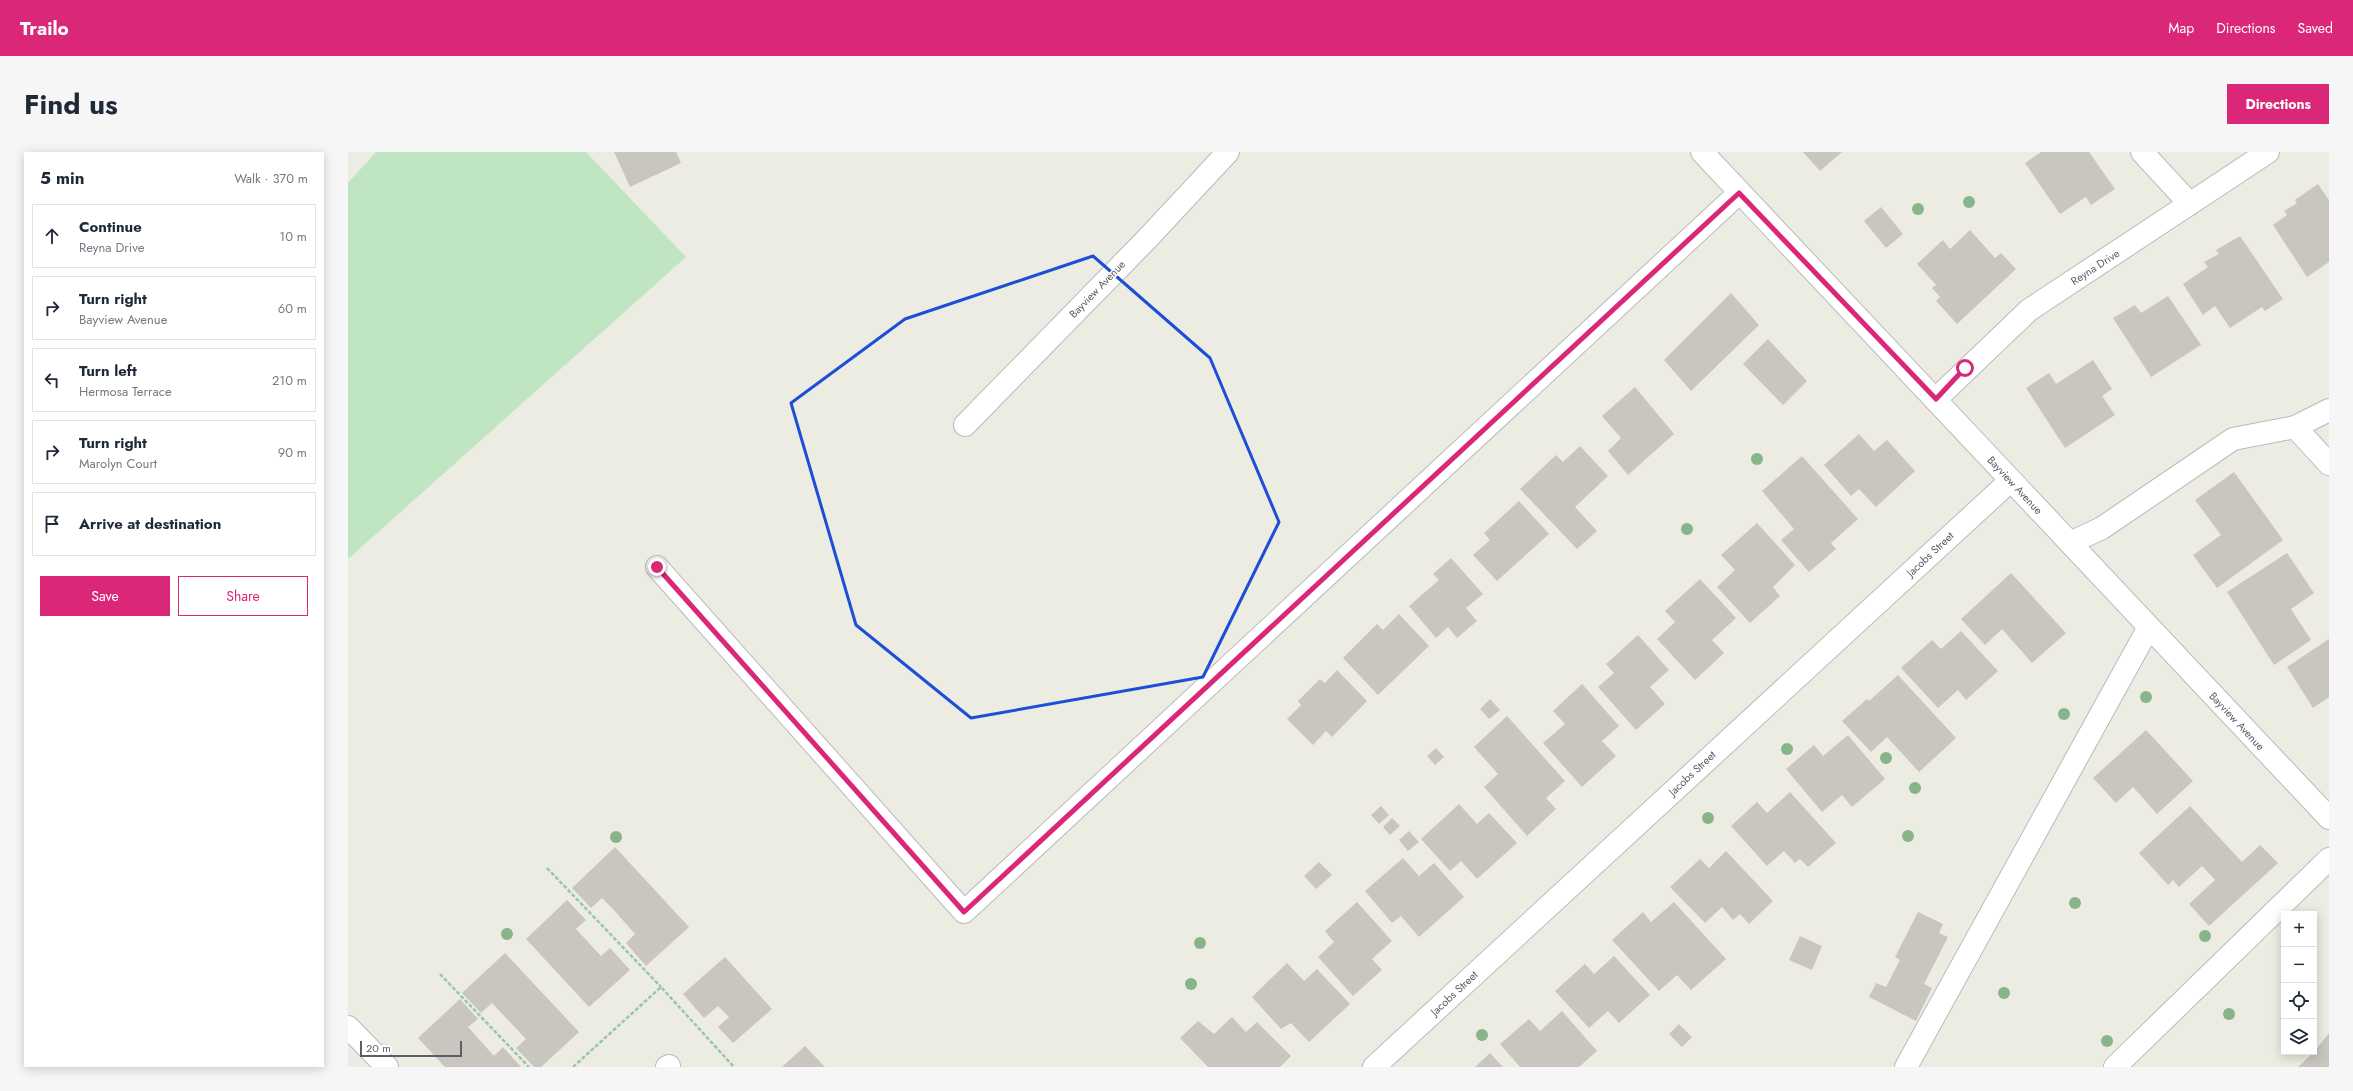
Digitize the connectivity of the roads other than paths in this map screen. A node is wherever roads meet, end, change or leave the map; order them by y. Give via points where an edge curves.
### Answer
1 (1228, 152) edge
2 (1702, 152) edge
3 (2142, 152) edge
4 (2268, 152) edge
5 (1739, 193) junction
6 (2190, 204) junction
7 (1936, 399) junction
8 (2329, 410) edge
9 (965, 425) dead end
10 (2295, 427) junction
11 (2329, 464) edge
12 (2010, 481) junction
13 (2070, 543) junction
14 (657, 567) dead end
15 (2149, 627) junction
16 (2329, 818) edge
17 (2329, 859) edge
18 (348, 1027) edge
19 (387, 1067) edge
20 (1374, 1067) edge
21 (1906, 1067) edge
22 (2115, 1067) edge

1 - 9 street, Bayview Avenue
2 - 5 street, Bayview Avenue
3 - 6 street
4 - 6 street, Reyna Drive
5 - 7 street, Bayview Avenue
5 - 14 street via 964,912
6 - 7 street, Reyna Drive via 2029,310
7 - 12 street, Bayview Avenue
8 - 10 street
10 - 11 street
10 - 13 street via 2233,439 2102,528
12 - 13 street, Bayview Avenue
12 - 20 street, Jacobs Street
13 - 15 street, Bayview Avenue
15 - 16 street, Bayview Avenue
15 - 21 street
17 - 22 street
18 - 19 street

